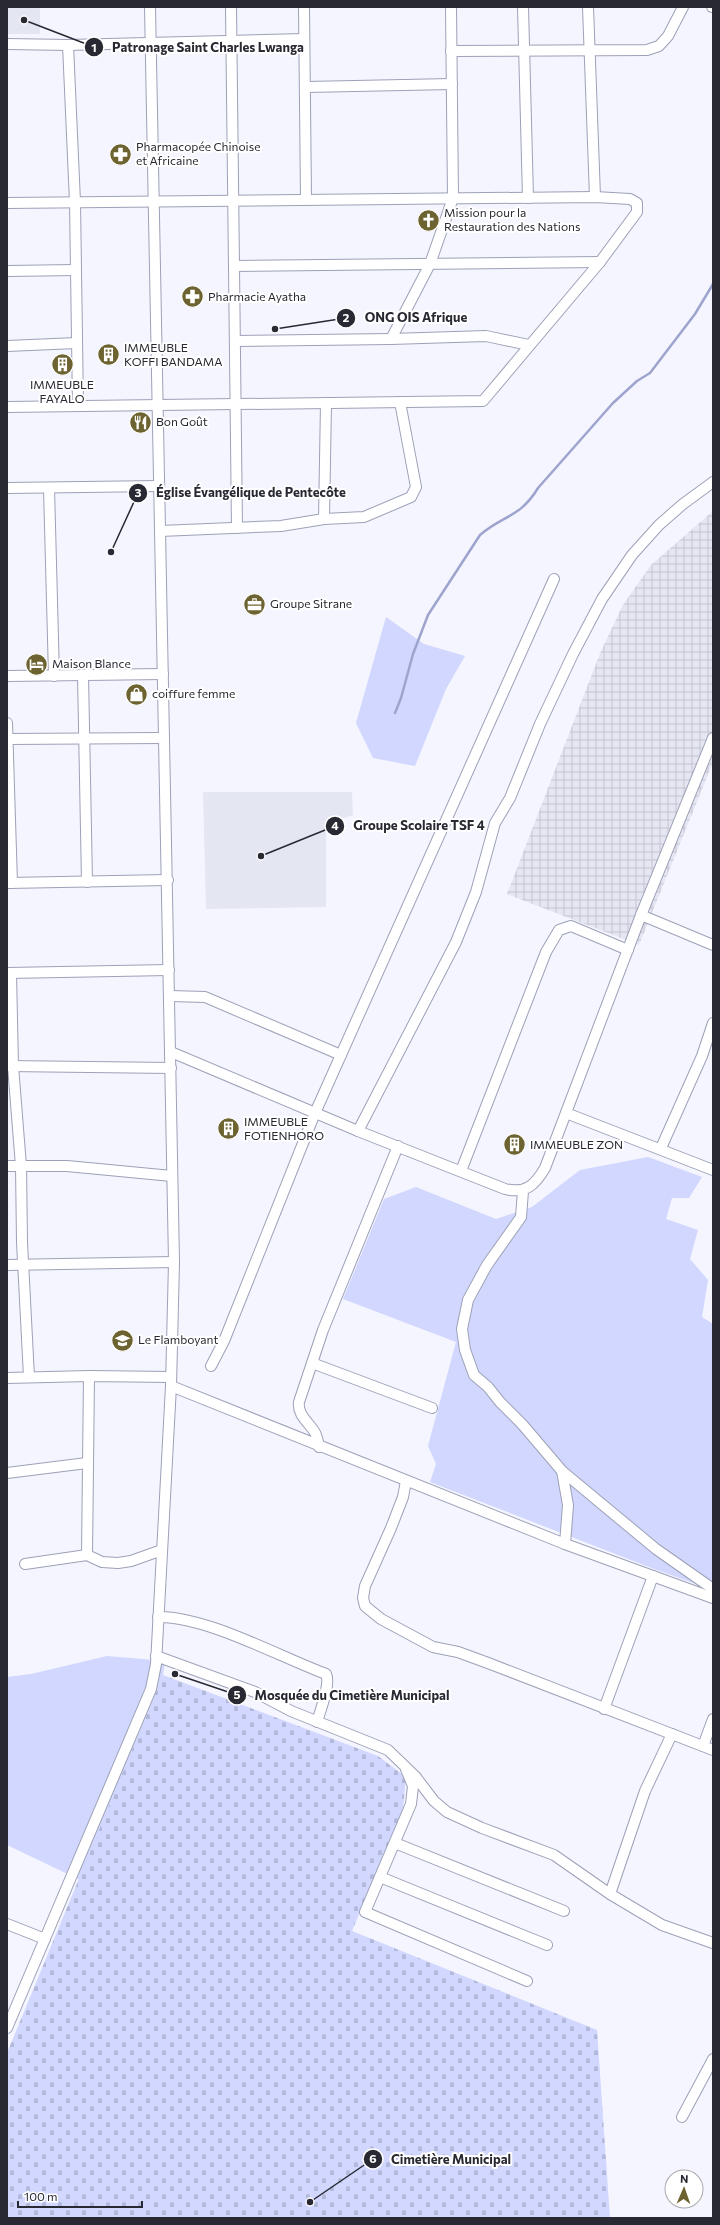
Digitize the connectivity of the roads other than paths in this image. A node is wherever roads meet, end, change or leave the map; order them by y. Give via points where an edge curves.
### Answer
1 (150, 7) edge
2 (230, 7) edge
3 (304, 7) edge
4 (451, 7) edge
5 (523, 7) edge
6 (588, 7) edge
7 (683, 7) edge
8 (304, 39) junction
9 (231, 41) junction
10 (151, 42) junction
11 (7, 44) edge
12 (68, 45) junction
13 (588, 49) junction
14 (451, 51) junction
15 (524, 51) junction
16 (452, 84) junction
17 (306, 87) junction
18 (595, 197) junction
19 (453, 198) junction
20 (528, 198) junction
21 (306, 199) junction
22 (233, 200) junction
23 (154, 201) junction
24 (75, 202) junction
25 (7, 203) edge
26 (600, 262) junction
27 (430, 264) junction
28 (234, 266) junction
29 (76, 270) junction
30 (7, 271) edge
31 (391, 339) junction
32 (235, 341) junction
33 (77, 343) junction
34 (529, 345) junction
35 (7, 346) edge
36 (400, 402) junction
37 (326, 403) junction
38 (236, 404) junction
39 (158, 405) junction
40 (78, 406) junction
41 (7, 407) edge
42 (713, 482) edge
43 (159, 486) junction
44 (7, 488) edge
45 (48, 488) junction
46 (324, 519) junction
47 (237, 528) junction
48 (160, 531) junction
49 (554, 580) dead end
50 (163, 674) junction
51 (83, 675) junction
52 (7, 676) edge
53 (54, 676) junction
54 (7, 723) edge
55 (84, 738) junction
56 (163, 738) junction
57 (713, 738) edge
58 (7, 739) edge
59 (168, 880) junction
60 (87, 882) junction
61 (10, 883) edge
62 (641, 915) junction
63 (713, 945) edge
64 (628, 950) junction
65 (169, 970) junction
66 (9, 973) edge
67 (170, 996) junction
68 (713, 1023) edge
69 (171, 1052) junction
70 (341, 1055) junction
71 (10, 1066) edge
72 (171, 1068) junction
73 (315, 1113) junction
74 (566, 1113) junction
75 (358, 1131) junction
76 (398, 1146) junction
77 (661, 1148) junction
78 (7, 1166) edge
79 (21, 1166) junction
80 (713, 1170) edge
81 (461, 1171) junction
82 (172, 1176) junction
83 (523, 1191) junction
84 (174, 1262) junction
85 (7, 1265) edge
86 (23, 1265) junction
87 (312, 1363) junction
88 (211, 1366) dead end
89 (89, 1376) junction
90 (29, 1377) junction
91 (7, 1378) edge
92 (171, 1382) junction
93 (432, 1408) dead end
94 (319, 1446) junction
95 (87, 1462) junction
96 (562, 1471) junction
97 (7, 1473) edge
98 (406, 1482) junction
99 (565, 1544) junction
100 (162, 1550) junction
101 (87, 1555) junction
102 (25, 1564) dead end
103 (653, 1576) junction
104 (713, 1590) edge
105 (713, 1598) edge
106 (158, 1617) junction
107 (156, 1656) junction
108 (604, 1709) junction
109 (713, 1719) edge
110 (317, 1722) junction
111 (672, 1734) junction
112 (703, 1746) junction
113 (713, 1750) edge
114 (404, 1765) junction
115 (395, 1843) junction
116 (380, 1877) junction
117 (610, 1894) junction
118 (564, 1911) dead end
119 (7, 1924) edge
120 (45, 1939) junction
121 (713, 1943) edge
122 (547, 1945) dead end
123 (527, 1982) dead end
124 (7, 2028) edge
125 (713, 2059) edge
126 (682, 2118) dead end

1 - 10 street
2 - 9 street
3 - 8 street
4 - 14 street
5 - 15 street
6 - 13 street
7 - 13 street via 668,36 659,46 647,50
8 - 9 street
8 - 17 street
9 - 10 street
9 - 22 street
10 - 12 street
10 - 23 street
11 - 12 street
12 - 24 street
13 - 15 street
13 - 18 street
14 - 15 street
14 - 16 street
15 - 20 street
16 - 17 street
16 - 19 street
17 - 21 street
18 - 20 street
18 - 26 street via 630,199 637,203 637,212
19 - 20 street
19 - 21 street
19 - 27 street
21 - 22 street
22 - 23 street
22 - 28 street
23 - 24 street
23 - 39 street
24 - 25 street
24 - 29 street
26 - 27 street
26 - 34 street
27 - 28 street
27 - 31 street
28 - 32 street
29 - 30 street
29 - 33 street
31 - 32 street
31 - 34 street via 486,336
32 - 38 street
33 - 35 street
33 - 40 street
34 - 36 street via 483,401
36 - 37 street
36 - 46 street via 416,487 411,497 364,517
37 - 38 street
37 - 46 street
38 - 39 street
38 - 47 street
39 - 40 street
39 - 43 street
40 - 41 street
42 - 75 street via 659,525 628,560 602,598 540,724 510,798 495,823 476,892 456,942
43 - 45 street
43 - 48 street
44 - 45 street
45 - 53 street
46 - 47 street via 281,526
47 - 48 street
48 - 50 street
49 - 70 street
50 - 51 street
50 - 56 street
51 - 53 street
51 - 55 street
52 - 53 street
54 - 58 street
55 - 56 street
55 - 58 street
55 - 60 street
56 - 59 street
57 - 62 street
58 - 61 street
59 - 60 street
59 - 65 street
60 - 61 street
62 - 63 street
62 - 64 street
64 - 74 street
64 - 81 street via 572,926 559,930 546,952
65 - 66 street
65 - 67 street
66 - 71 street
67 - 69 street
67 - 70 street via 205,997
68 - 77 street via 702,1056
69 - 72 street
69 - 73 street
70 - 73 street
71 - 72 street
71 - 79 street
72 - 82 street
73 - 75 street
73 - 88 street via 224,1342
74 - 77 street
74 - 83 street via 545,1168 533,1186
75 - 76 street
76 - 81 street
76 - 87 street
77 - 80 street
78 - 79 street
79 - 82 street via 67,1166
79 - 86 street
81 - 83 street via 505,1190
82 - 84 street
83 - 96 street via 521,1217 487,1265 468,1300 462,1329 465,1350 474,1375 522,1424
84 - 86 street
84 - 92 street
85 - 86 street
86 - 90 street
87 - 93 street
87 - 94 street via 298,1407 315,1432
89 - 90 street
89 - 92 street
89 - 95 street
90 - 91 street
92 - 94 street
92 - 100 street
94 - 98 street
95 - 97 street
95 - 101 street
96 - 99 street via 568,1505
96 - 104 street via 656,1549
98 - 99 street
98 - 108 street via 391,1528 365,1586 365,1606 381,1619 433,1647 481,1660
99 - 103 street
100 - 101 street via 132,1561 118,1563 102,1562
100 - 106 street
101 - 102 street
103 - 105 street
103 - 108 street
106 - 107 street
106 - 110 street via 175,1617 233,1636 326,1674 327,1686
107 - 110 street via 255,1692
107 - 120 street via 151,1689
108 - 111 street
109 - 112 street
110 - 114 street via 388,1750
111 - 112 street
111 - 117 street via 645,1791
112 - 113 street
114 - 115 street via 413,1786 411,1804
114 - 117 street via 416,1776 434,1801 447,1812 554,1855
115 - 116 street
115 - 118 street
116 - 122 street
116 - 123 street via 365,1912
117 - 121 street via 662,1925
119 - 120 street
120 - 124 street
125 - 126 street

